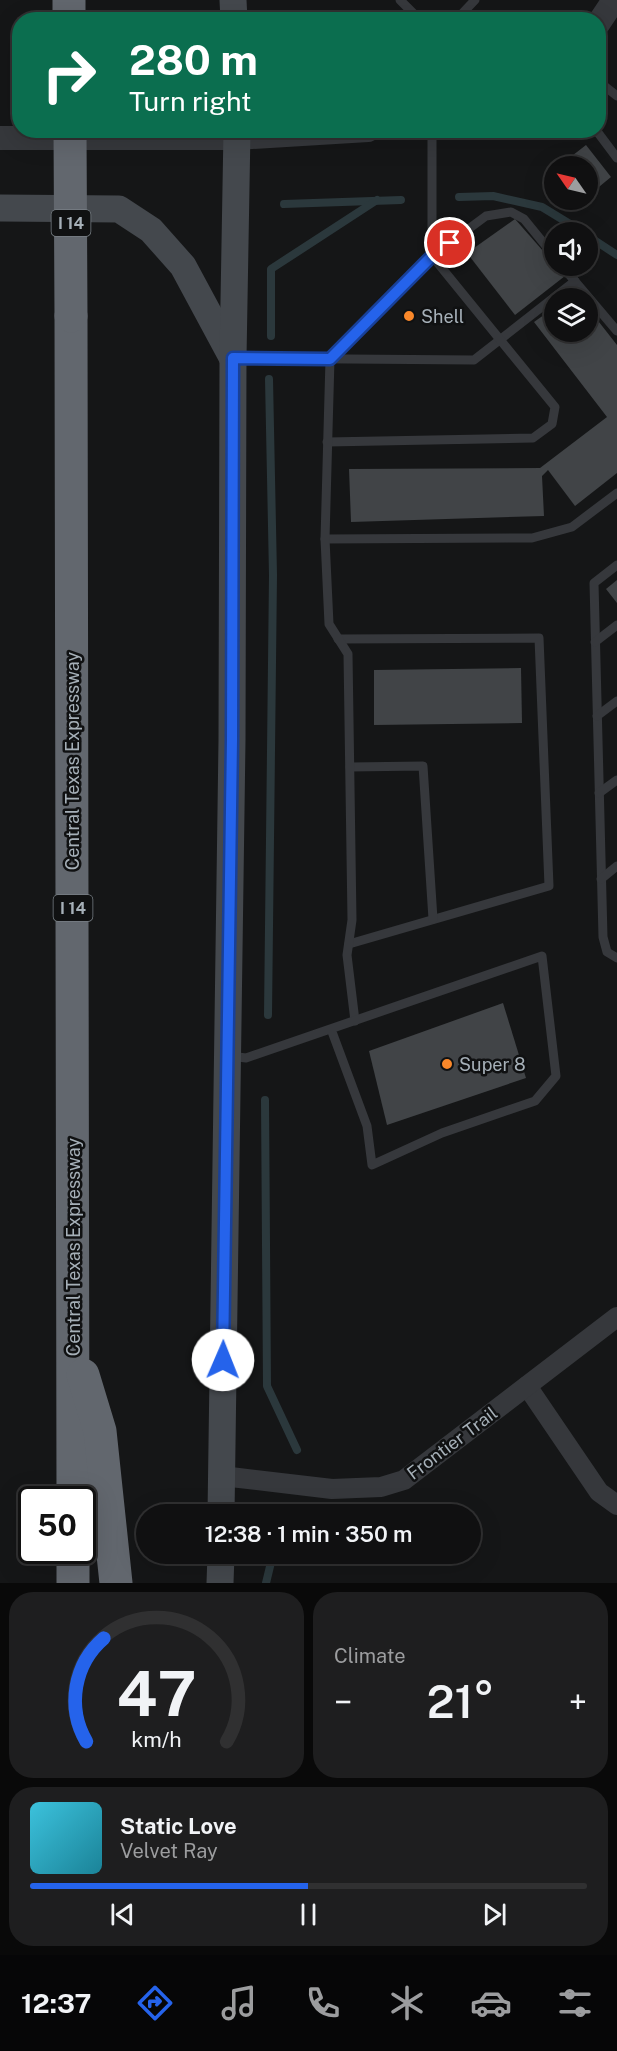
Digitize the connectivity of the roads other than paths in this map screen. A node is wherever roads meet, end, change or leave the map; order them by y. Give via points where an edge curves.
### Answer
1 (400, 0) edge
2 (475, 0) edge
3 (412, 12) edge
4 (464, 12) edge
5 (70, 138) edge
6 (237, 138) edge
7 (432, 138) edge
8 (602, 138) edge
9 (617, 158) edge
10 (0, 208) edge
11 (544, 244) edge
12 (432, 256) junction
13 (571, 276) edge
14 (575, 281) junction
15 (617, 331) edge
16 (500, 341) junction
17 (233, 358) junction
18 (330, 359) junction
19 (327, 442) junction
20 (617, 493) edge
21 (325, 539) junction
22 (617, 565) edge
23 (617, 625) edge
24 (338, 639) junction
25 (595, 642) junction
26 (617, 700) edge
27 (597, 716) junction
28 (350, 767) junction
29 (617, 780) edge
30 (599, 794) junction
31 (617, 866) edge
32 (601, 879) junction
33 (433, 919) junction
34 (349, 944) junction
35 (617, 958) edge
36 (355, 1020) junction
37 (331, 1029) junction
38 (227, 1056) junction
39 (617, 1317) edge
40 (74, 1343) junction
41 (527, 1386) junction
42 (222, 1476) junction
43 (73, 1486) edge
44 (221, 1504) edge
45 (617, 1505) edge
46 (73, 1564) edge
47 (221, 1564) edge
48 (73, 1583) edge
49 (116, 1583) edge
50 (220, 1583) edge

1 - 3 lane
2 - 4 lane
5 - 40 highway, Central Texas Expressway / I 14, bridge
6 - 17 main road
7 - 12 lane
8 - 9 lane
10 - 17 main road via 119,209 151,230 183,266
11 - 12 lane via 524,219 511,212 486,216
12 - 16 lane
12 - 18 lane
13 - 14 lane
14 - 15 lane
14 - 16 lane
16 - 18 lane via 474,360
16 - 19 lane via 555,407 552,424 533,438
17 - 18 lane
17 - 38 main road
18 - 19 lane
19 - 21 lane
20 - 21 lane via 572,526 532,538
21 - 24 lane via 329,624
22 - 25 lane via 594,584
23 - 25 lane
24 - 28 lane via 348,654
24 - 33 lane via 539,638 549,886
25 - 27 lane
26 - 27 lane
27 - 30 lane
28 - 33 lane via 423,766
28 - 34 lane
29 - 30 lane
30 - 32 lane
31 - 32 lane
32 - 35 lane via 603,937 607,952
33 - 34 lane
34 - 36 lane
36 - 37 lane
36 - 37 lane via 542,956 556,1076 535,1101 442,1133 372,1165 368,1126
37 - 38 lane via 246,1058
38 - 42 main road
39 - 41 street, Frontier Trail
40 - 43 highway, Central Texas Expressway / I 14
40 - 49 highway via 100,1431
41 - 42 street, Frontier Trail via 404,1480 381,1487 332,1489
41 - 45 street via 599,1492
42 - 44 main road
46 - 48 highway
47 - 50 main road

